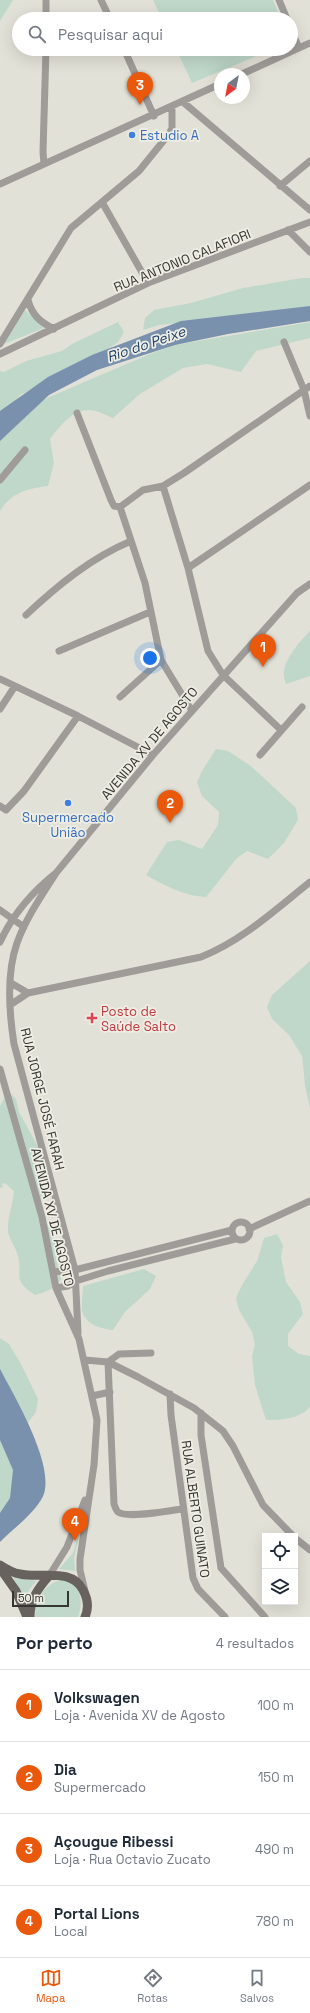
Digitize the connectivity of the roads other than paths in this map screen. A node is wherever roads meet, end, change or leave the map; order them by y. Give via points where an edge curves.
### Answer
1 (46, 0) edge
2 (101, 0) edge
3 (278, 0) edge
4 (46, 12) edge
5 (107, 12) edge
6 (283, 12) edge
7 (310, 43) edge
8 (299, 48) edge
9 (46, 56) edge
10 (127, 56) edge
11 (281, 56) edge
12 (250, 70) edge
13 (214, 87) edge
14 (183, 102) junction
15 (172, 107) junction
16 (154, 116) junction
17 (310, 161) edge
18 (44, 164) junction
19 (0, 184) edge
20 (280, 186) junction
21 (102, 202) junction
22 (310, 210) edge
23 (310, 222) edge
24 (288, 230) junction
25 (310, 252) edge
26 (148, 283) junction
27 (28, 300) junction
28 (54, 329) junction
29 (284, 342) dead end
30 (0, 344) edge
31 (0, 354) edge
32 (310, 386) edge
33 (304, 390) junction
34 (77, 413) dead end
35 (310, 416) edge
36 (25, 450) dead end
37 (0, 480) edge
38 (310, 485) edge
39 (162, 486) junction
40 (120, 507) junction
41 (131, 541) junction
42 (188, 568) junction
43 (310, 584) edge
44 (150, 612) junction
45 (26, 615) dead end
46 (59, 651) dead end
47 (161, 660) junction
48 (223, 675) junction
49 (0, 679) edge
50 (15, 686) junction
51 (120, 697) dead end
52 (302, 707) dead end
53 (0, 709) edge
54 (192, 711) junction
55 (78, 716) junction
56 (281, 730) junction
57 (154, 755) junction
58 (260, 755) dead end
59 (0, 806) edge
60 (56, 872) junction
61 (310, 882) edge
62 (0, 910) edge
63 (13, 919) junction
64 (24, 927) junction
65 (0, 942) edge
66 (11, 982) junction
67 (28, 993) junction
68 (10, 1005) junction
69 (0, 1069) edge
70 (310, 1201) edge
71 (250, 1229) junction
72 (232, 1230) junction
73 (235, 1239) junction
74 (75, 1270) junction
75 (53, 1272) junction
76 (76, 1281) junction
77 (56, 1288) junction
78 (79, 1339) junction
79 (151, 1353) dead end
80 (84, 1360) junction
81 (108, 1362) junction
82 (110, 1392) junction
83 (170, 1394) junction
84 (92, 1396) junction
85 (201, 1413) junction
86 (90, 1487) junction
87 (183, 1509) junction
88 (290, 1533) edge
89 (298, 1540) edge
90 (310, 1550) edge
91 (0, 1567) edge
92 (49, 1576) junction
93 (86, 1595) junction
94 (29, 1617) edge
95 (85, 1617) edge
96 (225, 1617) edge
97 (265, 1617) edge

1 - 4 street
2 - 5 street
3 - 6 street
7 - 8 street
9 - 18 street
10 - 16 street
11 - 12 street
13 - 14 street
14 - 15 street
14 - 20 street
15 - 16 street
15 - 21 street via 172,128 169,134 139,171
16 - 18 street
17 - 20 street
18 - 19 street
20 - 22 street
21 - 26 street
21 - 27 street via 71,228
23 - 24 street, RUA ANTONIO CALAFIORI
24 - 25 street
24 - 26 street, RUA ANTONIO CALAFIORI
26 - 28 street, RUA ANTONIO CALAFIORI
27 - 28 street via 35,317
27 - 30 street
28 - 31 street, RUA ANTONIO CALAFIORI
29 - 33 street
32 - 33 street
33 - 35 street
33 - 39 street
34 - 40 street via 111,500 114,506
36 - 37 street
38 - 42 street
39 - 40 street via 143,490
39 - 42 street
40 - 41 street
41 - 44 street via 145,583
41 - 45 street via 110,550 78,571
42 - 48 street via 208,651
43 - 48 street, AVENIDA XV DE AGOSTO via 292,598
44 - 46 street
44 - 47 street
47 - 51 street
47 - 54 street
48 - 54 street, AVENIDA XV DE AGOSTO
48 - 56 street
49 - 50 street
50 - 53 street
50 - 55 street
52 - 56 street
54 - 57 street, AVENIDA XV DE AGOSTO
55 - 57 street
55 - 59 street via 24,791 6,810
56 - 58 street
57 - 60 street, AVENIDA XV DE AGOSTO
60 - 63 street, AVENIDA XV DE AGOSTO via 34,892
60 - 64 street, RUA JORGE JOSÉ FARAH
61 - 67 street via 244,936 201,957
62 - 63 street
63 - 64 street
63 - 65 street, AVENIDA XV DE AGOSTO
64 - 66 street, RUA JORGE JOSÉ FARAH via 14,953
66 - 67 street
66 - 68 street, RUA JORGE JOSÉ FARAH
67 - 68 street
68 - 74 street, RUA JORGE JOSÉ FARAH via 14,1044
69 - 75 street, AVENIDA XV DE AGOSTO via 42,1217
70 - 71 street
71 - 72 street via 240,1222 233,1226
71 - 73 street via 246,1239
72 - 73 street
72 - 74 street
73 - 76 street
74 - 75 street
74 - 76 street, RUA JORGE JOSÉ FARAH
75 - 77 street, AVENIDA XV DE AGOSTO
76 - 77 street via 68,1286
76 - 78 street, RUA JORGE JOSÉ FARAH
77 - 78 street, AVENIDA XV DE AGOSTO
78 - 80 street, AVENIDA XV DE AGOSTO
79 - 81 street via 120,1354
80 - 81 street
80 - 84 street, AVENIDA XV DE AGOSTO
81 - 82 street
81 - 83 street
82 - 84 street
82 - 87 street via 116,1509 128,1515
83 - 85 street
83 - 87 street, RUA ALBERTO GUINATO
84 - 86 street, AVENIDA XV DE AGOSTO via 96,1420 94,1465
85 - 88 street via 228,1438 264,1505
85 - 97 street via 201,1435 221,1568
86 - 92 street, AVENIDA XV DE AGOSTO via 67,1546
86 - 93 street, AVENIDA XV DE AGOSTO via 80,1559
87 - 96 street, RUA ALBERTO GUINATO via 195,1584
89 - 90 street
91 - 92 main road via 21,1575
91 - 94 main road
92 - 93 main road via 61,1575 74,1579
92 - 94 main road via 35,1595
93 - 95 main road via 88,1604

